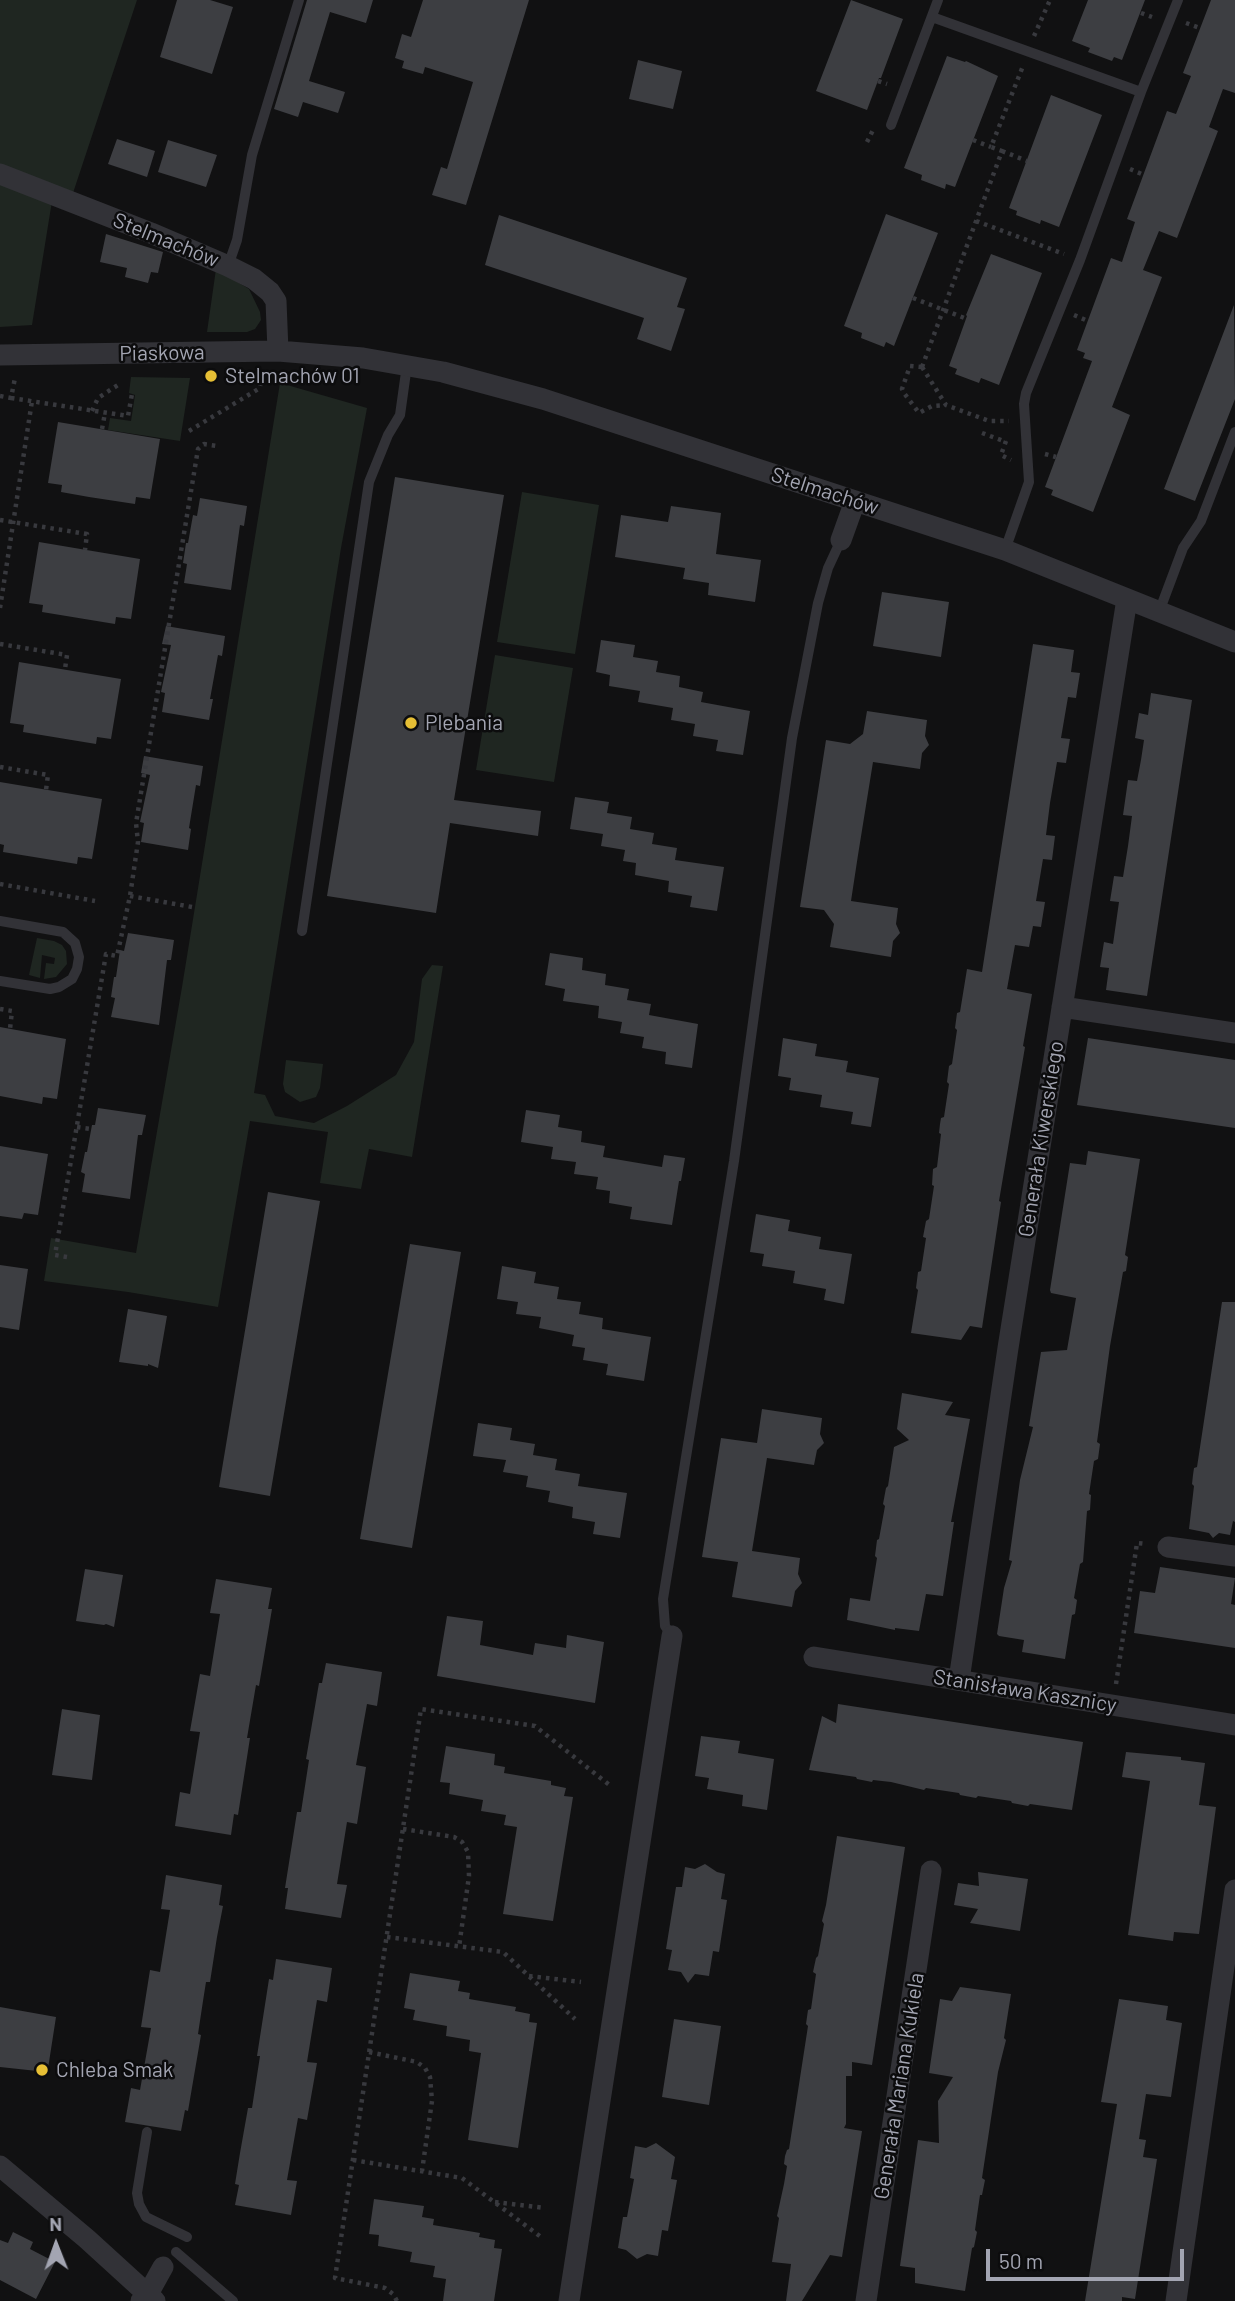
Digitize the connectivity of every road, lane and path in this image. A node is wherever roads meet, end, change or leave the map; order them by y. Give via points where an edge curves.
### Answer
1 (299, 0) edge
2 (938, 0) edge
3 (1050, 0) edge
4 (1178, 0) edge
5 (1141, 12) dead end
6 (932, 17) junction
7 (1156, 18) dead end
8 (1185, 22) dead end
9 (1200, 28) dead end
10 (1034, 37) dead end
11 (1023, 66) dead end
12 (1141, 92) junction
13 (891, 125) dead end
14 (973, 140) dead end
15 (991, 147) junction
16 (1002, 151) junction
17 (1027, 161) dead end
18 (1129, 168) dead end
19 (0, 174) edge
20 (1144, 175) dead end
21 (976, 221) junction
22 (1080, 260) junction
23 (228, 265) junction
24 (913, 298) dead end
25 (944, 310) junction
26 (1074, 315) dead end
27 (967, 319) dead end
28 (1088, 321) dead end
29 (278, 351) junction
30 (0, 355) edge
31 (407, 365) junction
32 (922, 367) junction
33 (16, 370) dead end
34 (262, 371) dead end
35 (121, 383) dead end
36 (132, 394) dead end
37 (0, 396) edge
38 (11, 398) junction
39 (32, 401) junction
40 (946, 405) junction
41 (92, 411) junction
42 (105, 413) junction
43 (1011, 421) dead end
44 (102, 429) dead end
45 (188, 431) dead end
46 (1235, 432) edge
47 (982, 433) dead end
48 (1006, 442) dead end
49 (217, 446) dead end
50 (1041, 452) dead end
51 (1056, 457) dead end
52 (855, 501) junction
53 (0, 520) edge
54 (13, 522) junction
55 (841, 540) joint
56 (85, 550) dead end
57 (1004, 550) junction
58 (1127, 599) junction
59 (0, 608) edge
60 (1159, 611) junction
61 (1235, 642) edge
62 (0, 644) edge
63 (65, 669) dead end
64 (0, 767) edge
65 (46, 790) dead end
66 (0, 884) edge
67 (130, 896) junction
68 (95, 901) dead end
69 (192, 907) dead end
70 (0, 921) edge
71 (302, 932) dead end
72 (0, 981) edge
73 (1062, 1007) junction
74 (0, 1009) edge
75 (10, 1029) dead end
76 (1235, 1033) edge
77 (77, 1127) junction
78 (91, 1129) dead end
79 (67, 1257) dead end
80 (1168, 1547) joint
81 (1235, 1556) edge
82 (672, 1636) joint
83 (814, 1657) dead end
84 (958, 1680) junction
85 (1113, 1705) junction
86 (1235, 1725) edge
87 (612, 1787) dead end
88 (403, 1829) junction
89 (931, 1871) dead end
90 (1235, 1891) edge
91 (387, 1937) junction
92 (459, 1947) junction
93 (528, 1976) junction
94 (581, 1983) dead end
95 (575, 2019) dead end
96 (369, 2052) junction
97 (147, 2132) dead end
98 (353, 2160) junction
99 (0, 2166) edge
100 (422, 2171) junction
101 (494, 2202) junction
102 (545, 2208) dead end
103 (187, 2237) dead end
104 (541, 2238) dead end
105 (169, 2260) joint
106 (148, 2299) edge
107 (233, 2301) edge
108 (397, 2301) edge
109 (569, 2301) edge
110 (866, 2301) edge
111 (1176, 2301) edge

1 - 23 lane via 252,155
2 - 6 lane
3 - 10 path
4 - 12 lane
5 - 7 path
6 - 12 lane
6 - 13 lane
8 - 9 path
11 - 15 path
12 - 22 lane
14 - 15 path
15 - 16 path
16 - 17 path
16 - 21 path
18 - 20 path
19 - 23 street, Stelmachów
21 - 22 path
21 - 25 path
22 - 57 lane via 1024,404 1029,482
23 - 29 street, Stelmachów via 254,279 276,301
24 - 25 path
25 - 27 path
25 - 32 path
26 - 28 path
29 - 30 street, Piaskowa
29 - 31 street, Piaskowa
31 - 52 street, Stelmachów via 511,389
31 - 71 lane via 400,415 369,482
32 - 40 path
32 - 40 path via 910,366 904,393 919,413
33 - 38 path
34 - 45 path via 260,388
35 - 41 path via 98,398
36 - 42 path via 128,416
37 - 38 path
38 - 39 path
39 - 41 path
39 - 54 path
40 - 43 path via 989,421
41 - 42 path
42 - 44 path
46 - 60 lane
47 - 48 path
49 - 67 path via 204,444 198,449 136,823 138,842
50 - 51 path
52 - 55 street
52 - 57 street, Stelmachów
53 - 54 path
54 - 56 path via 88,534
54 - 59 path
55 - 82 lane via 818,603 792,738 734,1161 663,1598 665,1626
57 - 58 street, Stelmachów
58 - 60 street, Stelmachów
58 - 73 street, Generała Kiwerskiego
60 - 61 street, Stelmachów
62 - 63 path via 67,655
64 - 65 path via 48,775
66 - 68 path
67 - 69 path
67 - 77 path via 117,956 106,954
70 - 72 lane via 63,932 75,943 79,957 72,979 59,987
73 - 76 street
73 - 84 street, Generała Kiwerskiego
74 - 75 path via 12,1011
77 - 78 path
77 - 79 path via 55,1255
80 - 81 street
80 - 85 path via 1137,1543
82 - 109 street
83 - 84 street, Stanisława Kasznicy
84 - 85 street, Stanisława Kasznicy
85 - 86 street, Stanisława Kasznicy
87 - 88 path via 536,1726 421,1709
88 - 91 path
88 - 92 path via 454,1837 468,1852 470,1876
89 - 110 street, Generała Mariana Kukiela
90 - 111 street
91 - 92 path
91 - 96 path
92 - 93 path via 503,1952
93 - 94 path
93 - 95 path
96 - 98 path
96 - 100 path via 417,2062 430,2077 432,2101
97 - 103 lane via 139,2204 146,2217
98 - 100 path
98 - 108 path via 335,2278 385,2288
99 - 106 street
100 - 101 path via 462,2178
101 - 102 path
101 - 104 path
105 - 106 street
105 - 107 lane

